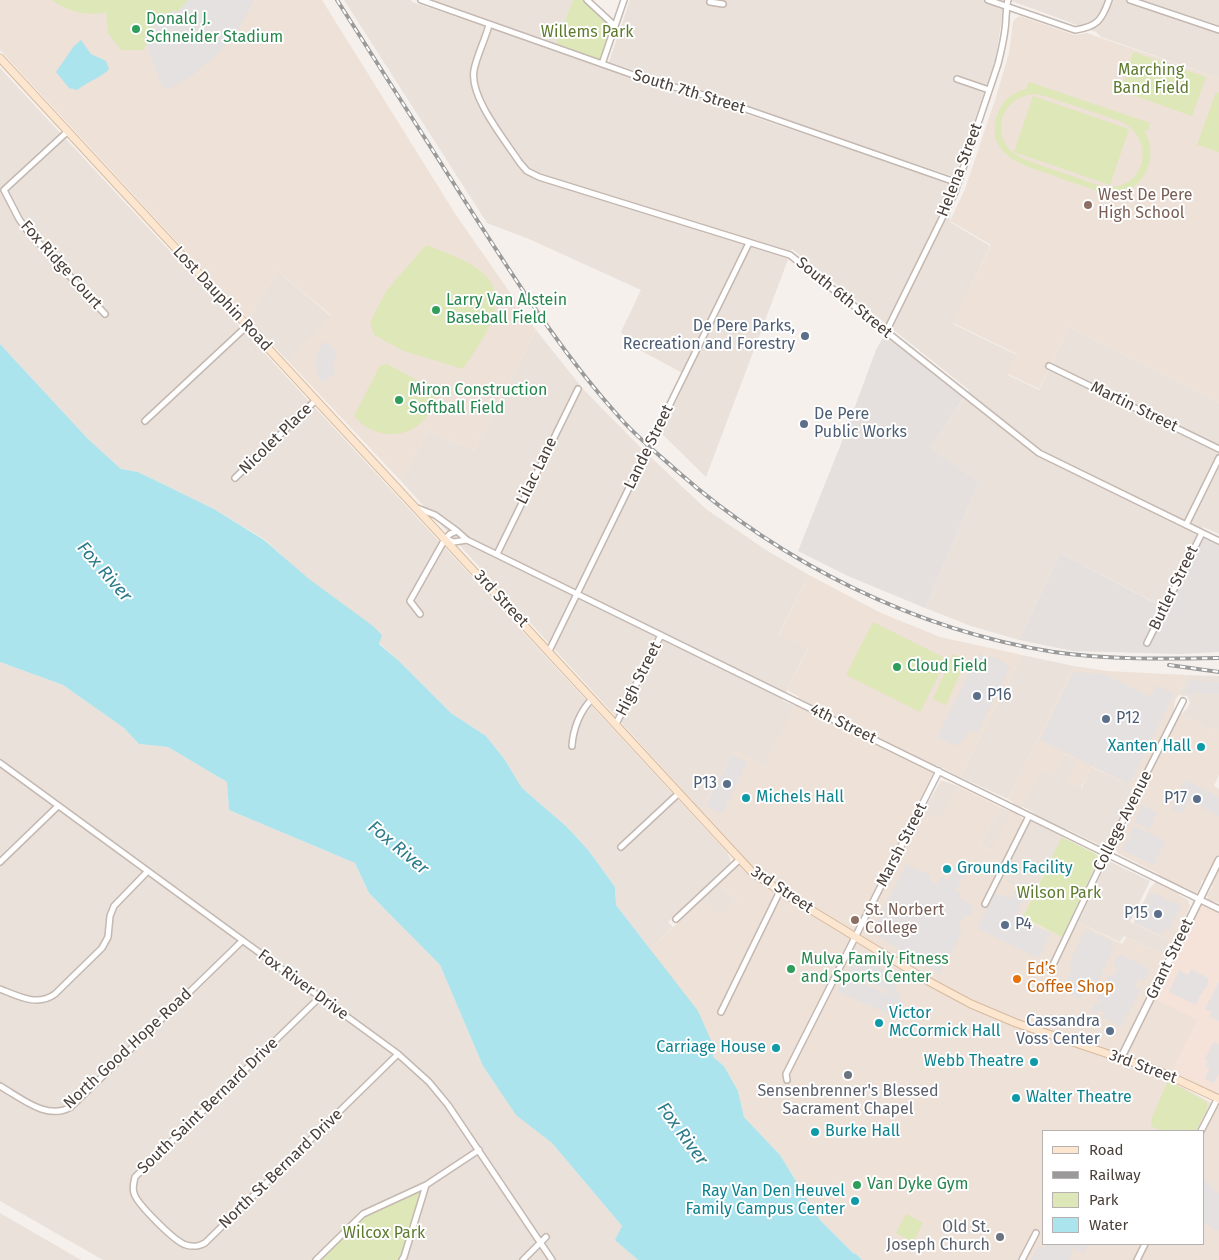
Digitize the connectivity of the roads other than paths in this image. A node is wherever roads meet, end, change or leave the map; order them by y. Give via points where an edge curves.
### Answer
1 (421, 0) edge
2 (587, 0) edge
3 (624, 0) edge
4 (988, 0) edge
5 (1008, 0) edge
6 (1109, 0) edge
7 (1130, 0) edge
8 (710, 1) edge
9 (723, 4) dead end
10 (1006, 6) junction
11 (489, 25) junction
12 (615, 26) junction
13 (1219, 30) edge
14 (0, 58) edge
15 (602, 64) junction
16 (957, 79) dead end
17 (990, 90) junction
18 (67, 132) junction
19 (958, 182) junction
20 (2, 188) edge
21 (749, 242) junction
22 (105, 314) dead end
23 (247, 326) junction
24 (886, 332) junction
25 (1049, 366) dead end
26 (578, 389) dead end
27 (316, 400) junction
28 (145, 421) dead end
29 (1219, 449) edge
30 (1219, 458) edge
31 (235, 478) dead end
32 (416, 507) junction
33 (1186, 525) junction
34 (457, 532) junction
35 (1202, 533) junction
36 (445, 539) junction
37 (467, 540) junction
38 (1219, 541) edge
39 (498, 554) junction
40 (578, 593) junction
41 (420, 614) dead end
42 (661, 635) junction
43 (1147, 642) dead end
44 (549, 651) junction
45 (592, 699) junction
46 (1183, 701) dead end
47 (616, 724) junction
48 (572, 746) dead end
49 (0, 763) edge
50 (939, 771) junction
51 (679, 793) junction
52 (58, 806) junction
53 (1029, 816) junction
54 (621, 847) dead end
55 (1106, 854) junction
56 (740, 859) junction
57 (1219, 860) edge
58 (0, 862) edge
59 (147, 872) junction
60 (780, 891) junction
61 (1200, 899) junction
62 (985, 904) dead end
63 (1219, 909) edge
64 (676, 919) dead end
65 (855, 937) junction
66 (242, 941) junction
67 (1051, 969) dead end
68 (0, 989) edge
69 (320, 997) junction
70 (721, 1012) dead end
71 (398, 1054) junction
72 (1121, 1058) junction
73 (787, 1080) dead end
74 (1, 1087) edge
75 (1219, 1098) edge
76 (1202, 1130) edge
77 (478, 1150) junction
78 (426, 1185) junction
79 (157, 1222) joint
80 (1036, 1232) dead end
81 (546, 1237) dead end
82 (540, 1243) junction
83 (1144, 1245) edge
84 (316, 1260) edge
85 (402, 1260) edge
86 (523, 1260) edge
87 (552, 1260) edge
88 (1022, 1260) edge
89 (1137, 1260) edge

1 - 11 street, South 7th Street
2 - 12 street
3 - 12 street
4 - 10 street
5 - 10 street, Helena Street
6 - 10 street via 1098,22 1075,30
7 - 13 street
8 - 9 street
10 - 17 street, Helena Street via 1002,51
11 - 15 street, South 7th Street
11 - 21 street, South 6th Street via 474,70 474,86 478,99 527,171
12 - 15 street
14 - 18 main road, Lost Dauphin Road
15 - 19 street, South 7th Street via 714,98
16 - 17 street
17 - 19 street, Helena Street
18 - 20 street, Fox Ridge Court
18 - 23 main road, Lost Dauphin Road
19 - 24 street, Helena Street
20 - 22 street, Fox Ridge Court via 26,228
21 - 24 street, South 6th Street via 790,255
21 - 40 street, Lande Street
23 - 27 main road, Lost Dauphin Road
23 - 28 street
24 - 33 street, South 6th Street via 1038,453
25 - 29 street, Martin Street
26 - 39 street, Lilac Lane
27 - 31 street, Nicolet Place
27 - 32 main road, Lost Dauphin Road
30 - 33 street, Butler Street
32 - 34 street, 4th Street via 435,515
32 - 36 main road, Lost Dauphin Road
33 - 35 street, South 6th Street
34 - 36 street
34 - 37 street, 4th Street
35 - 38 street, South 6th Street
35 - 43 street, Butler Street
36 - 37 street, 4th Street via 454,542
36 - 41 street via 410,601
36 - 44 main road, 3rd Street
37 - 39 street, 4th Street
39 - 40 street, 4th Street
40 - 42 street, 4th Street
40 - 44 street, Lande Street
42 - 47 street, High Street
42 - 50 street, 4th Street
44 - 45 main road, 3rd Street
45 - 47 main road, 3rd Street
45 - 48 street via 581,712
46 - 55 street, College Avenue
47 - 51 main road, 3rd Street
49 - 52 street, Fox River Drive
50 - 53 street, 4th Street
50 - 65 street, Marsh Street
51 - 54 street
51 - 56 main road, 3rd Street
52 - 58 street
52 - 59 street, Fox River Drive
53 - 55 street, 4th Street
53 - 62 street
55 - 61 street, 4th Street
55 - 67 street, College Avenue
56 - 60 main road, 3rd Street via 762,880
56 - 64 street
57 - 61 street, Grant Street
59 - 66 street, Fox River Drive
59 - 68 street via 114,906 108,937 102,948 55,994 34,1000
60 - 65 main road, 3rd Street
60 - 70 street
61 - 63 street, 4th Street
61 - 72 street, Grant Street
65 - 72 main road, 3rd Street via 971,1004
65 - 73 street, Marsh Street via 786,1074
66 - 69 street, Fox River Drive
66 - 74 street, North Good Hope Road via 71,1107 60,1112 48,1112
69 - 71 street, Fox River Drive
69 - 79 street, South Saint Bernard Drive via 137,1175 133,1183 134,1194
71 - 77 street, Fox River Drive via 429,1082
71 - 79 street, North St Bernard Drive via 204,1243 187,1246
72 - 75 main road, 3rd Street via 1160,1071
75 - 76 street
77 - 78 street
77 - 82 street, Fox River Drive
78 - 84 street via 363,1214
78 - 85 street
80 - 88 street
81 - 82 street
82 - 86 street
82 - 87 street, Fox River Drive
83 - 89 street

